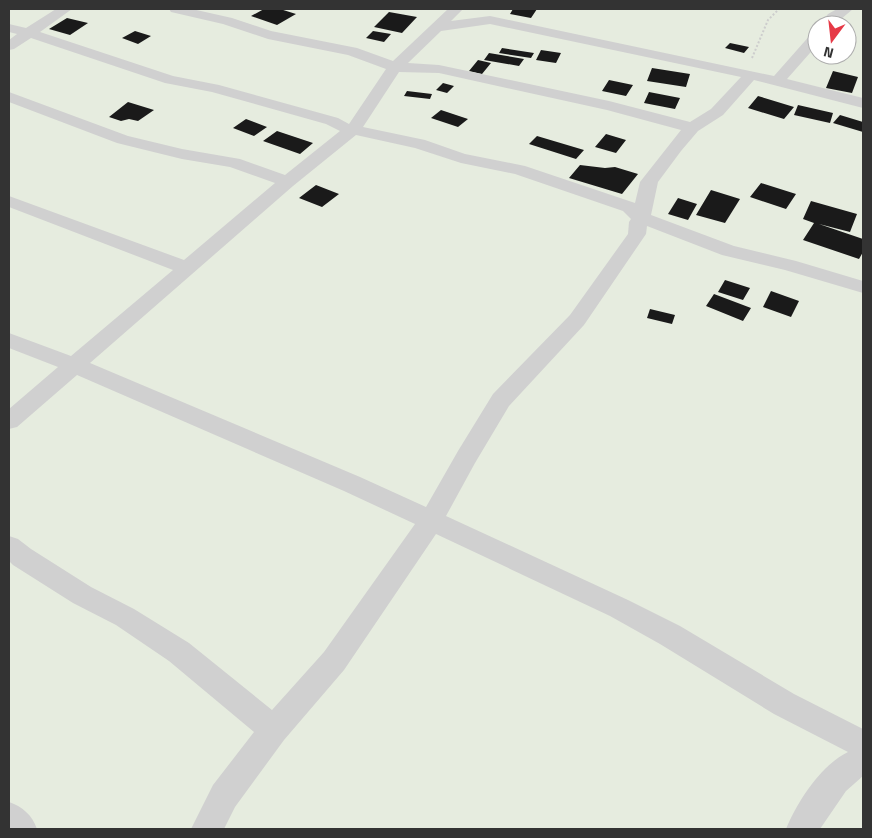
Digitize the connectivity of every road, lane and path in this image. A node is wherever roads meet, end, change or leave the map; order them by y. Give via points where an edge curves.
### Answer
1 (65, 9) edge
2 (176, 9) edge
3 (456, 9) edge
4 (778, 9) edge
5 (9, 28) edge
6 (435, 28) junction
7 (29, 33) junction
8 (9, 46) edge
9 (807, 48) edge
10 (395, 67) junction
11 (746, 74) junction
12 (777, 82) junction
13 (9, 97) edge
14 (863, 103) edge
15 (692, 128) junction
16 (353, 130) junction
17 (287, 182) junction
18 (9, 202) edge
19 (641, 218) junction
20 (187, 268) junction
21 (863, 287) edge
22 (9, 340) edge
23 (72, 364) junction
24 (9, 421) edge
25 (431, 521) junction
26 (9, 546) edge
27 (274, 730) junction
28 (863, 744) edge
29 (863, 760) edge
30 (9, 817) edge
31 (22, 829) edge
32 (207, 829) edge
33 (802, 829) edge

1 - 7 street
2 - 10 street via 268,35 352,51
3 - 6 street
4 - 11 path via 768,20
5 - 7 street
6 - 10 street
6 - 11 street via 490,20
7 - 8 street
7 - 16 street via 123,62 143,72 214,88 332,121
9 - 12 street
10 - 15 street via 439,69 609,106
10 - 16 street
11 - 12 street
11 - 15 street via 717,112
12 - 14 street
13 - 17 street via 123,140 234,163
15 - 19 street via 649,182
16 - 17 street
16 - 19 street via 519,170 628,207
17 - 20 street
18 - 20 street
19 - 21 street via 729,251
19 - 25 street via 637,234 577,320 501,400
20 - 23 street
22 - 23 street
23 - 24 street
23 - 25 street
25 - 27 street via 334,661
25 - 28 street via 619,608 784,704
26 - 27 street via 76,591 125,617 179,652
27 - 32 street via 224,796
29 - 33 street via 836,778
30 - 31 street

